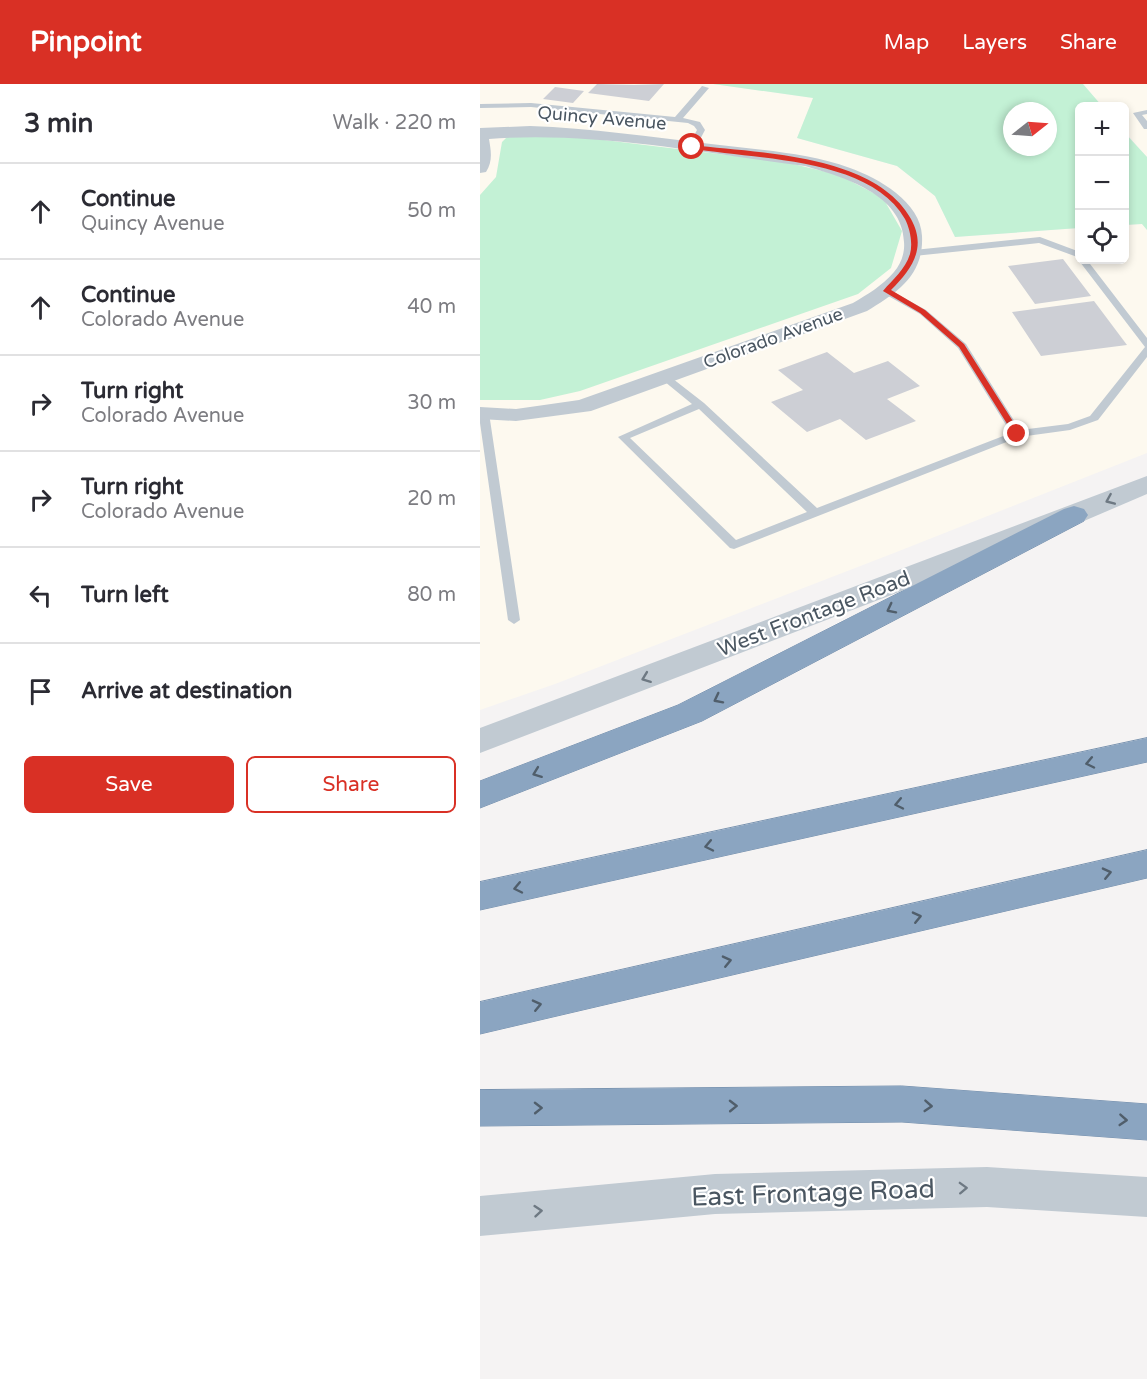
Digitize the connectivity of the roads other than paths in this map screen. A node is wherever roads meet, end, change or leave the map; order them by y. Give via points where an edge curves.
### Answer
1 (705, 88) dead end
2 (480, 106) edge
3 (1147, 112) edge
4 (677, 120) junction
5 (1147, 127) edge
6 (480, 134) edge
7 (692, 147) junction
8 (480, 168) edge
9 (1075, 253) edge
10 (914, 254) junction
11 (1086, 264) edge
12 (886, 291) junction
13 (1147, 345) edge
14 (1147, 350) edge
15 (664, 377) junction
16 (700, 405) junction
17 (482, 413) edge
18 (1017, 434) junction
19 (1147, 484) edge
20 (815, 513) junction
21 (1074, 515) junction
22 (514, 621) dead end
23 (480, 741) edge
24 (1147, 750) edge
25 (480, 795) edge
26 (1147, 864) edge
27 (480, 897) edge
28 (480, 1018) edge
29 (480, 1108) edge
30 (1147, 1122) edge
31 (1147, 1197) edge
32 (480, 1216) edge

1 - 4 lane
2 - 4 lane via 531,105
3 - 5 lane via 1137,113
4 - 7 lane via 700,127
6 - 7 street, Quincy Avenue via 571,132
6 - 8 street
7 - 10 street, Quincy Avenue via 806,161 845,172 878,188 901,207 914,230
9 - 10 lane via 1040,240
10 - 12 street, Colorado Avenue via 904,273
11 - 13 lane
12 - 15 street, Colorado Avenue via 861,307
12 - 18 lane via 923,312 962,346
14 - 18 lane via 1094,418 1070,427
15 - 16 lane
15 - 17 street, Colorado Avenue via 583,406 516,415
16 - 20 lane
16 - 20 lane via 623,437 734,545
17 - 22 lane
18 - 20 lane
19 -> 21 street, West Frontage Road
21 -> 23 street, West Frontage Road
21 -> 25 highway via 690,713
24 -> 27 highway
28 -> 26 highway
29 -> 30 highway via 902,1104
32 -> 31 street, East Frontage Road via 716,1194 987,1187

